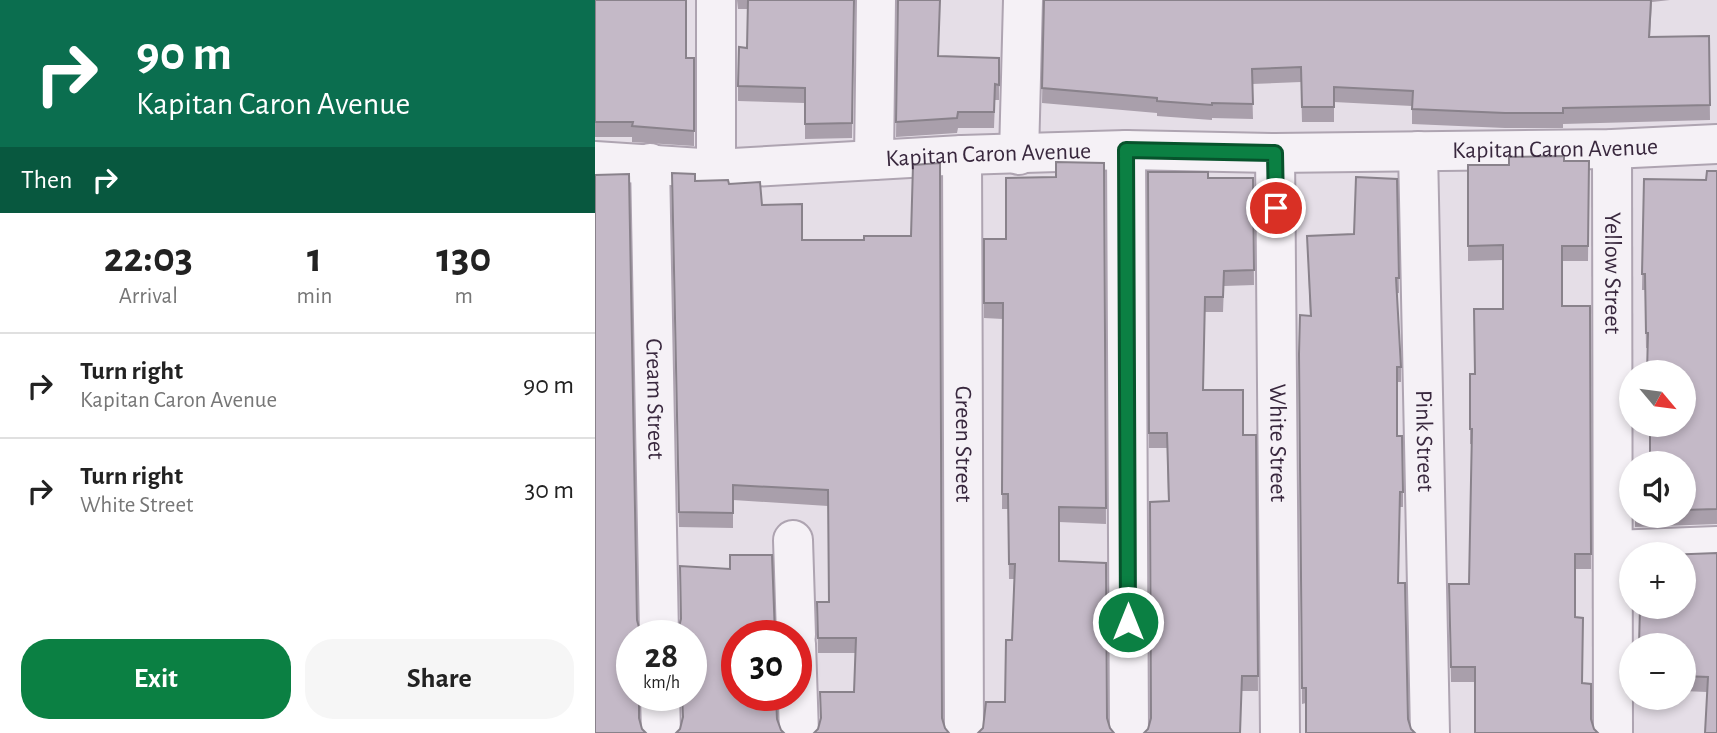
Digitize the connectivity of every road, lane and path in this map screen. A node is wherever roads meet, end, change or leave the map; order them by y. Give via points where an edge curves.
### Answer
1 (716, 0) edge
2 (876, 0) edge
3 (1023, 0) edge
4 (1717, 144) edge
5 (1612, 149) junction
6 (1126, 150) junction
7 (1418, 151) junction
8 (1275, 153) junction
9 (963, 155) junction
10 (1019, 155) junction
11 (874, 160) junction
12 (595, 162) edge
13 (650, 163) junction
14 (716, 169) junction
15 (793, 540) dead end
16 (1717, 546) edge
17 (1613, 550) junction
18 (659, 620) edge
19 (796, 620) edge
20 (660, 711) edge
21 (798, 711) edge
22 (661, 733) edge
23 (799, 733) edge
24 (964, 733) edge
25 (1129, 733) edge
26 (1280, 733) edge
27 (1430, 733) edge
28 (1613, 733) edge

1 - 14 street
2 - 11 street
3 - 10 street
4 - 5 street, Kapitan Caron Avenue
5 - 7 street, Kapitan Caron Avenue
5 - 17 street, Yellow Street
6 - 8 street, Kapitan Caron Avenue
6 - 10 street, Kapitan Caron Avenue
6 - 25 street
7 - 8 street, Kapitan Caron Avenue
7 - 27 street, Pink Street
8 - 26 street, White Street
9 - 10 street, Kapitan Caron Avenue
9 - 11 street, Kapitan Caron Avenue
9 - 24 street, Green Street
11 - 14 street, Kapitan Caron Avenue
12 - 13 street, Kapitan Caron Avenue
13 - 14 street, Kapitan Caron Avenue
13 - 18 street, Cream Street
15 - 19 street
16 - 17 street
17 - 28 street, Yellow Street
20 - 22 street
21 - 23 street

